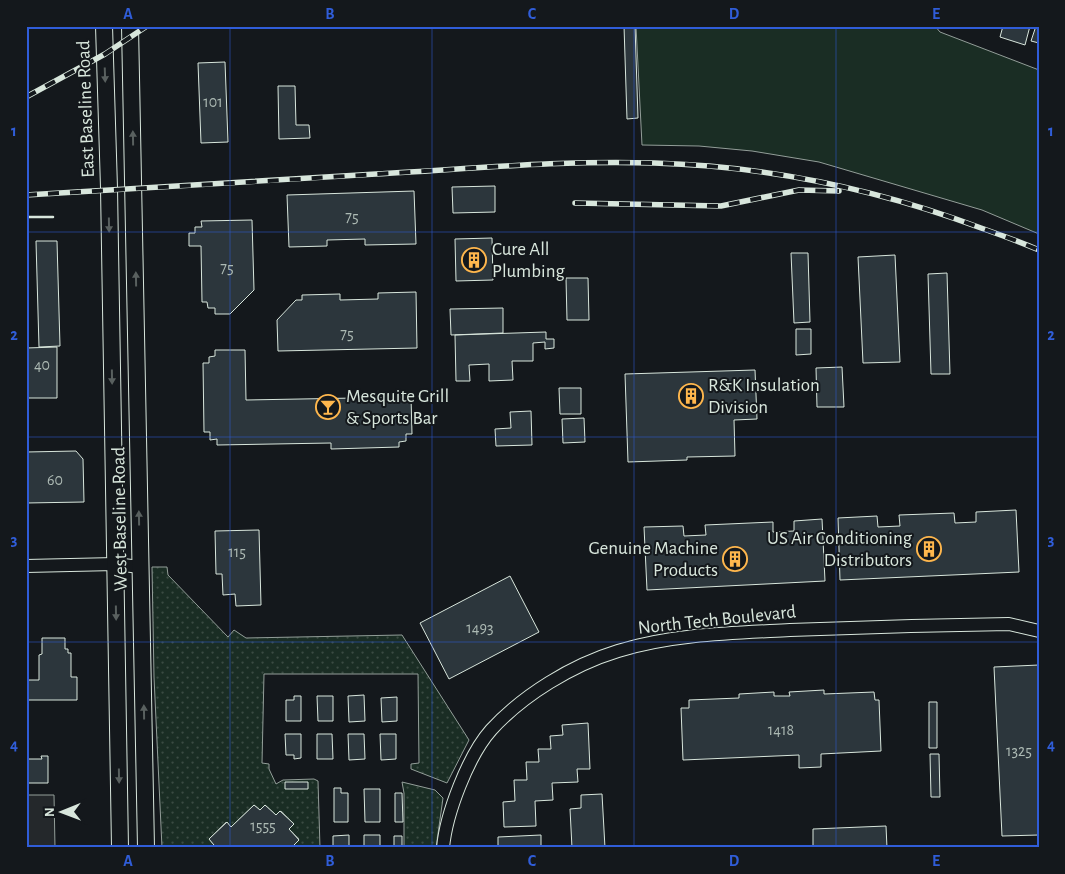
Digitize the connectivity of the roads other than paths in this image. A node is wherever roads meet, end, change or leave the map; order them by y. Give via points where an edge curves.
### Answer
1 (104, 26) edge
2 (130, 26) edge
3 (109, 190) joint
4 (111, 328) junction
5 (136, 328) junction
6 (115, 564) junction
7 (26, 566) edge
8 (140, 567) junction
9 (1039, 631) edge
10 (120, 842) edge
11 (133, 848) edge
12 (146, 848) edge
13 (442, 848) edge

1 -> 3 main road, East Baseline Road
5 -> 2 main road, West Baseline Road
3 -> 4 main road, West Baseline Road
4 - 5 main road
4 -> 6 main road, West Baseline Road
8 -> 5 main road, West Baseline Road
6 - 7 street
6 - 8 street
6 -> 10 main road, West Baseline Road
12 -> 8 main road, West Baseline Road
9 - 13 street, North Tech Boulevard via 1009,624 752,632 649,642 616,651 571,669 523,701 491,731 472,760 458,792
10 - 11 main road via 130,843

